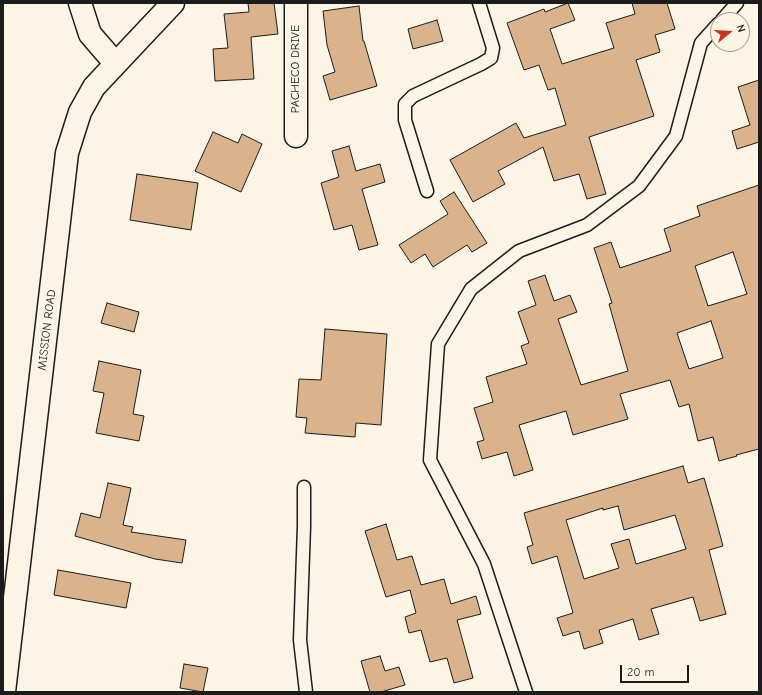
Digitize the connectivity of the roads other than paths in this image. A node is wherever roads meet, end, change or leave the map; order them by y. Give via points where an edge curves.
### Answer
1 (80, 3) edge
2 (173, 3) edge
3 (296, 3) edge
4 (479, 3) edge
5 (737, 3) edge
6 (729, 12) edge
7 (710, 32) edge
8 (115, 63) junction
9 (296, 136) dead end
10 (427, 191) dead end
11 (304, 487) dead end
12 (4, 692) edge
13 (306, 692) edge
14 (526, 692) edge

1 - 8 street via 90,34
2 - 8 street, MISSION ROAD
3 - 9 street, PACHECO DRIVE
4 - 10 lane via 493,48 490,58 413,96 405,104 405,120
5 - 6 lane
7 - 14 lane via 701,42 676,136 639,186 587,225 519,251 471,289 438,344 430,460 484,564
8 - 12 street, MISSION ROAD via 94,86 80,112 67,153
11 - 13 lane via 300,640

